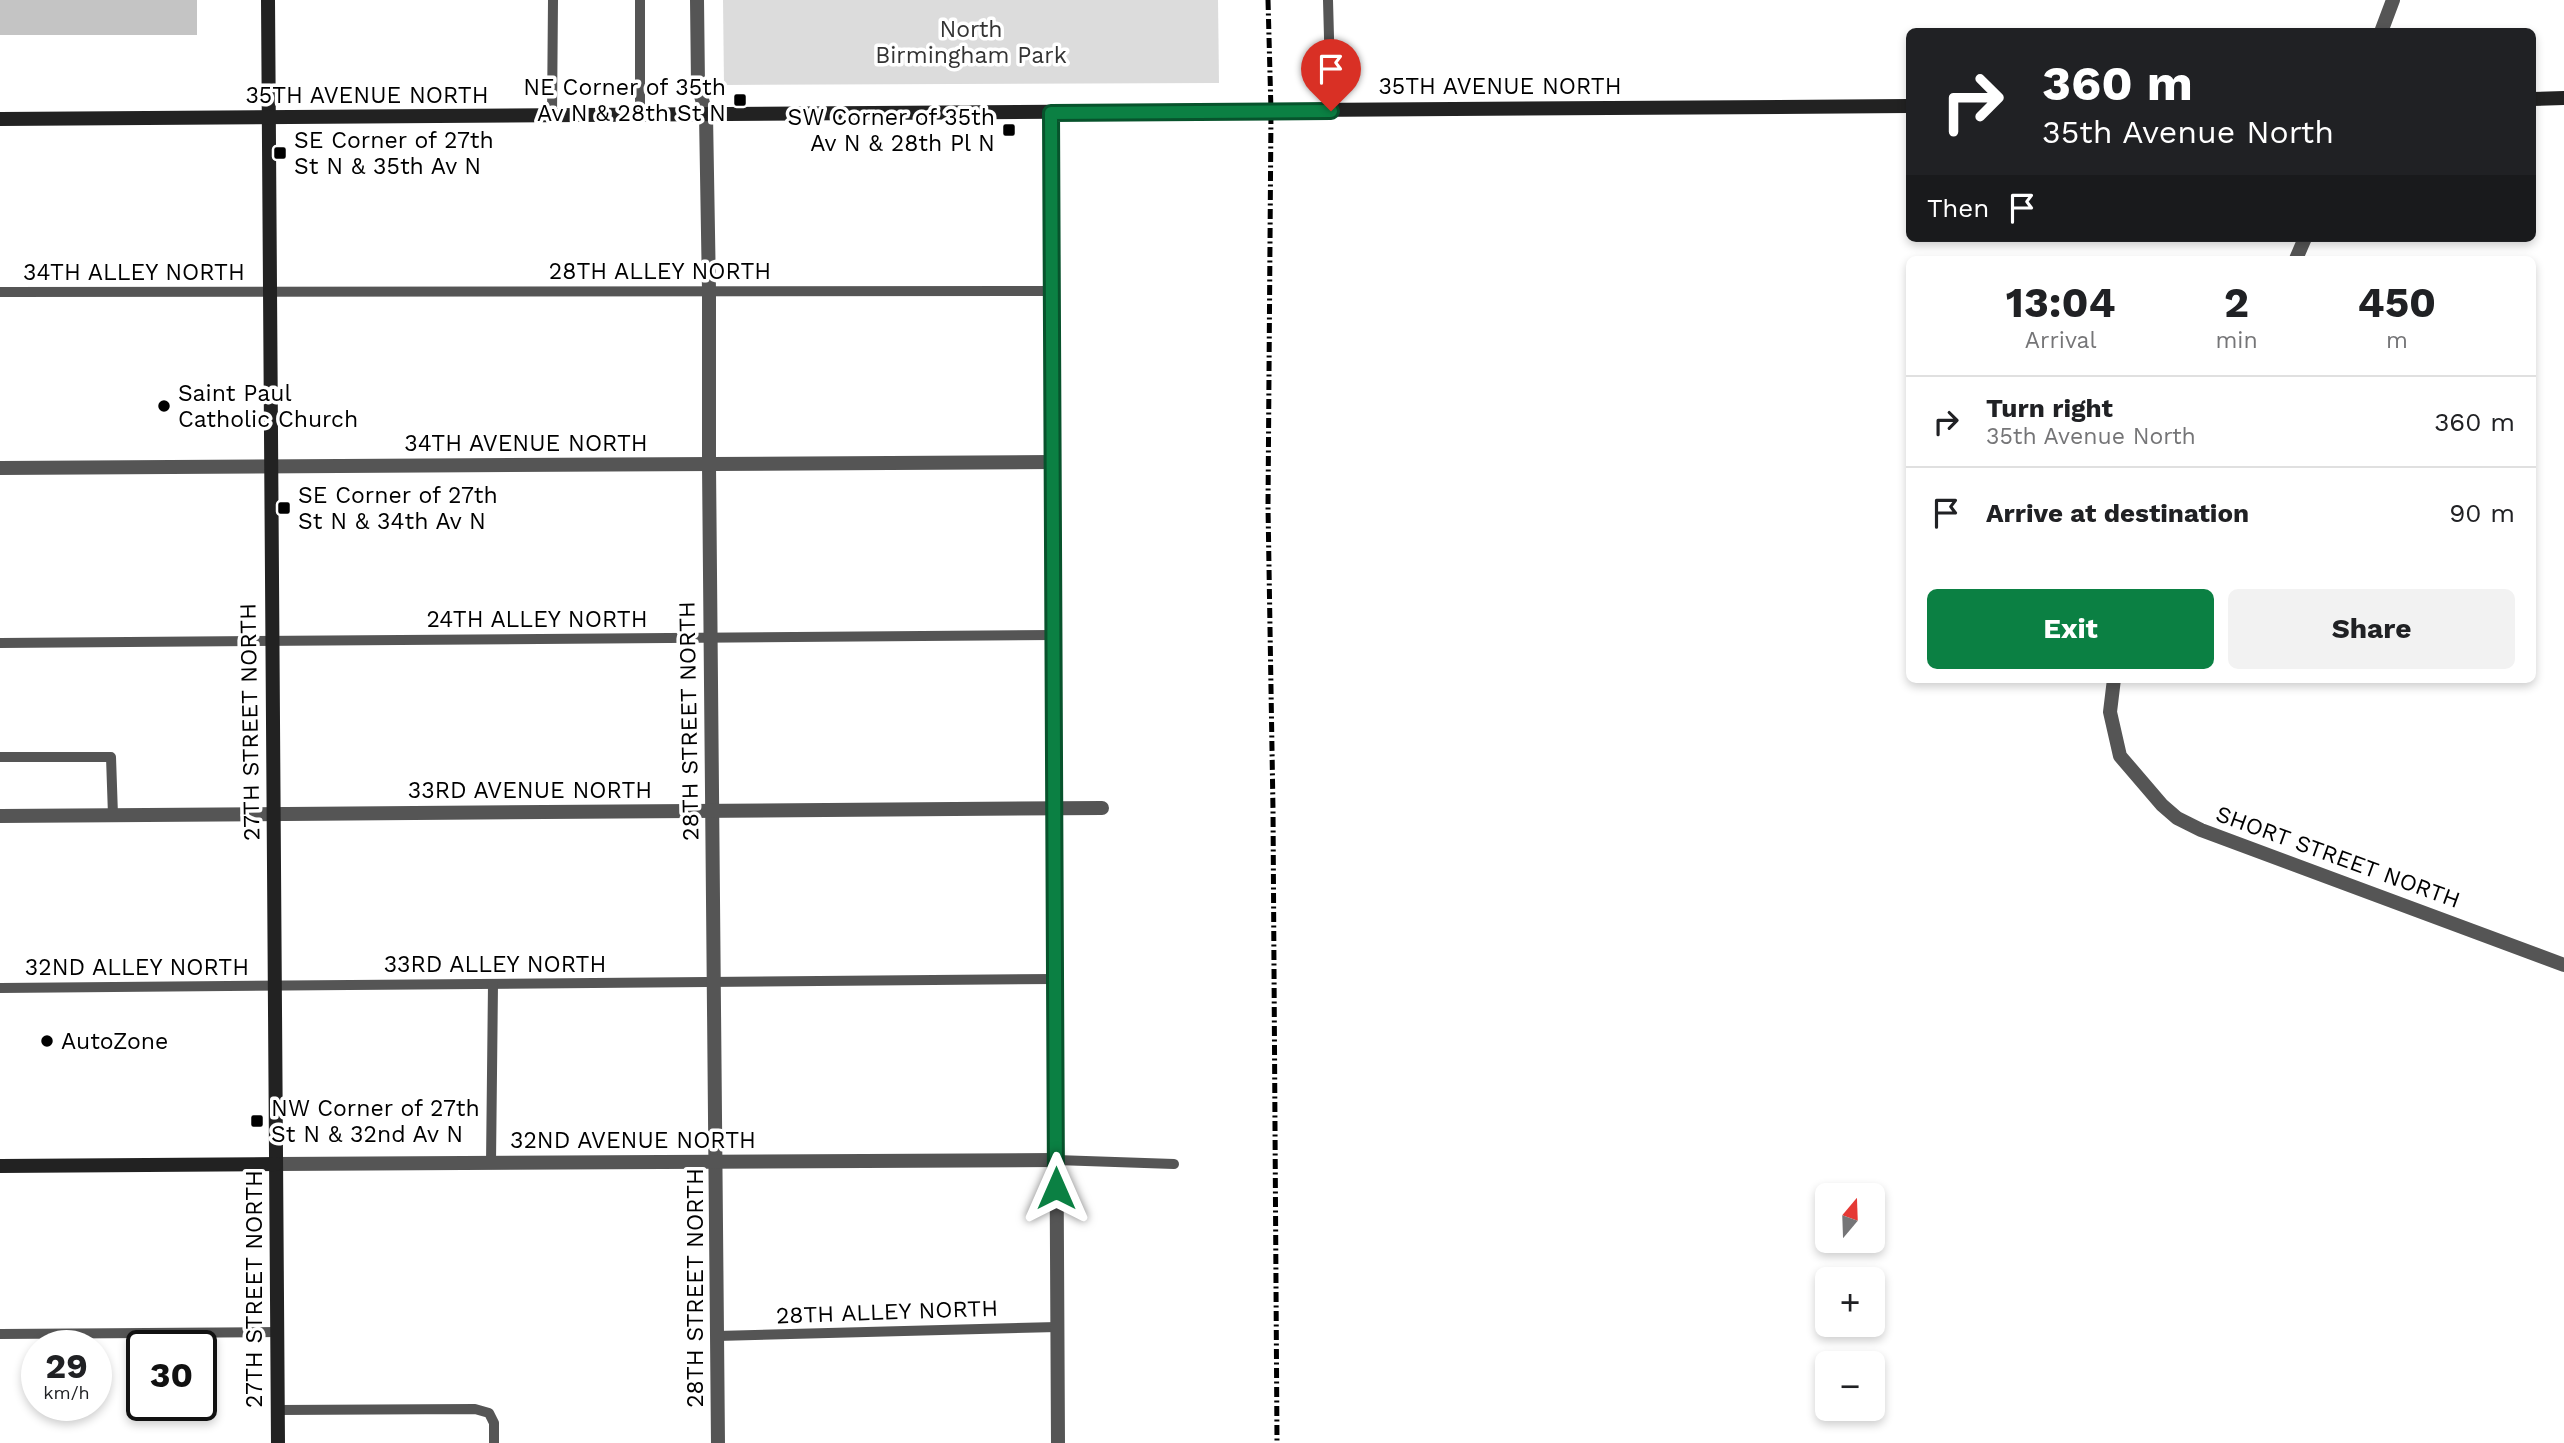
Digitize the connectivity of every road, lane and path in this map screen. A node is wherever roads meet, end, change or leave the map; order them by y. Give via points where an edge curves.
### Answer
1 (268, 0) edge
2 (553, 0) edge
3 (640, 0) edge
4 (697, 0) edge
5 (1328, 0) edge
6 (2393, 0) edge
7 (2382, 28) edge
8 (2564, 98) edge
9 (2536, 99) edge
10 (1906, 106) edge
11 (1331, 111) junction
12 (1051, 113) junction
13 (640, 115) junction
14 (706, 115) junction
15 (552, 116) junction
16 (268, 118) junction
17 (0, 119) edge
18 (269, 291) junction
19 (709, 291) junction
20 (1052, 291) junction
21 (0, 292) edge
22 (1053, 462) junction
23 (709, 464) junction
24 (0, 468) edge
25 (270, 468) junction
26 (1054, 635) junction
27 (711, 638) junction
28 (272, 640) junction
29 (0, 643) edge
30 (2114, 683) edge
31 (0, 757) edge
32 (1102, 808) dead end
33 (1054, 809) junction
34 (713, 811) junction
35 (273, 814) junction
36 (113, 815) junction
37 (0, 816) edge
38 (2564, 965) edge
39 (1055, 979) junction
40 (715, 982) junction
41 (493, 984) junction
42 (275, 985) junction
43 (0, 988) edge
44 (1056, 1160) junction
45 (717, 1162) junction
46 (491, 1163) junction
47 (276, 1164) junction
48 (1174, 1164) dead end
49 (0, 1166) edge
50 (1057, 1326) junction
51 (278, 1332) junction
52 (0, 1334) edge
53 (717, 1336) junction
54 (278, 1410) junction
55 (278, 1443) edge
56 (494, 1443) edge
57 (718, 1443) edge
58 (1058, 1443) edge

1 - 16 street, 27TH STREET NORTH
2 - 15 lane
3 - 13 lane
4 - 14 street, 28TH STREET NORTH via 698,83
5 - 11 lane
6 - 7 street
8 - 9 street
10 - 11 street, 35TH AVENUE NORTH
11 - 12 street, 35TH AVENUE NORTH
12 - 14 street, 35TH AVENUE NORTH
12 - 20 street
13 - 14 street, 35TH AVENUE NORTH
13 - 15 street, 35TH AVENUE NORTH
14 - 19 street, 28TH STREET NORTH
15 - 16 street, 35TH AVENUE NORTH
16 - 17 street, 35TH AVENUE NORTH
16 - 18 street, 27TH STREET NORTH
18 - 19 lane, 28TH ALLEY NORTH
18 - 21 lane, 34TH ALLEY NORTH
18 - 25 street, 27TH STREET NORTH
19 - 20 lane, 28TH ALLEY NORTH
19 - 23 street, 28TH STREET NORTH
20 - 22 street
22 - 23 street, 34TH AVENUE NORTH
22 - 26 street
23 - 25 street, 34TH AVENUE NORTH
23 - 27 street, 28TH STREET NORTH
24 - 25 street, 34TH AVENUE NORTH
25 - 28 street, 27TH STREET NORTH
26 - 27 lane, 24TH ALLEY NORTH
26 - 33 street
27 - 28 lane, 24TH ALLEY NORTH
27 - 34 street, 28TH STREET NORTH
28 - 29 lane
28 - 35 street, 27TH STREET NORTH
30 - 38 street, SHORT STREET NORTH via 2110,712 2120,757 2177,818
31 - 36 lane via 111,757
32 - 33 street, 33RD AVENUE NORTH
33 - 34 street, 33RD AVENUE NORTH
33 - 39 street
34 - 35 street, 33RD AVENUE NORTH
34 - 40 street, 28TH STREET NORTH
35 - 36 street, 33RD AVENUE NORTH
35 - 42 street, 27TH STREET NORTH
36 - 37 street, 33RD AVENUE NORTH
39 - 40 lane
39 - 44 street
40 - 41 lane, 33RD ALLEY NORTH
40 - 45 street, 28TH STREET NORTH
41 - 42 lane, 33RD ALLEY NORTH
41 - 46 lane
42 - 43 lane, 32ND ALLEY NORTH
42 - 47 street, 27TH STREET NORTH
44 - 45 street, 32ND AVENUE NORTH
44 - 48 lane
44 - 50 street
45 - 46 street, 32ND AVENUE NORTH
45 - 53 street, 28TH STREET NORTH
46 - 47 street, 32ND AVENUE NORTH
47 - 49 street, 32ND AVENUE NORTH
47 - 51 street, 27TH STREET NORTH
50 - 53 lane, 28TH ALLEY NORTH
50 - 58 street
51 - 52 lane
51 - 54 street, 27TH STREET NORTH
53 - 57 street, 28TH STREET NORTH
54 - 55 street, 27TH STREET NORTH
54 - 56 lane via 475,1409 489,1413

